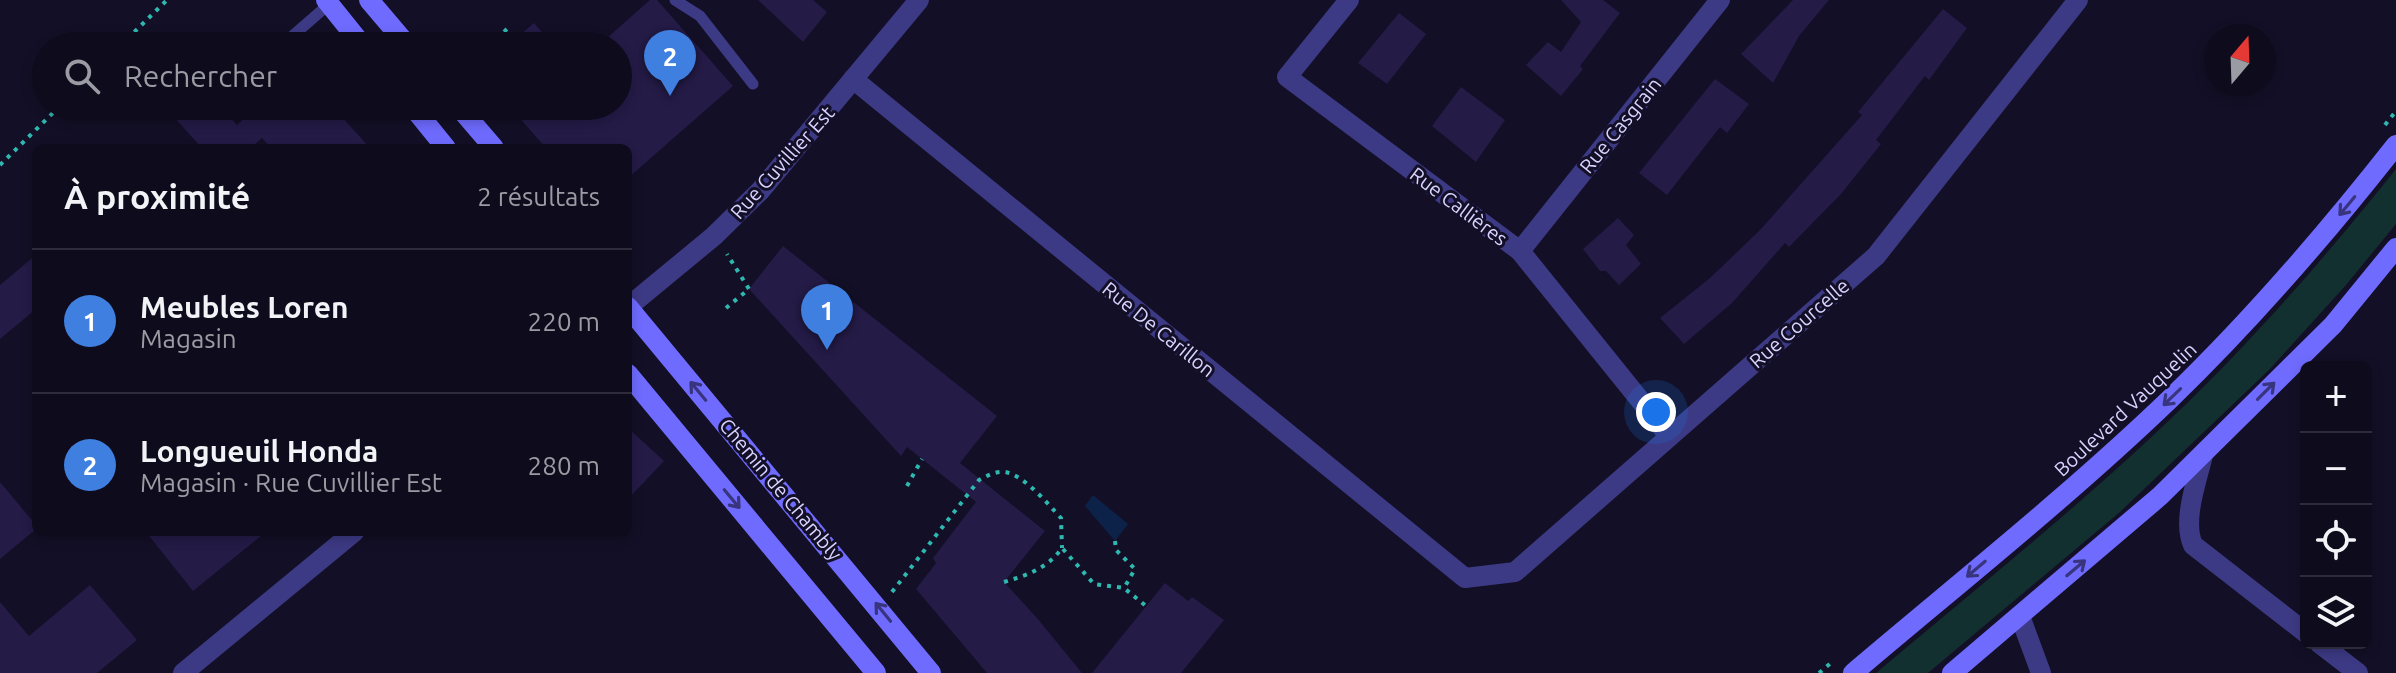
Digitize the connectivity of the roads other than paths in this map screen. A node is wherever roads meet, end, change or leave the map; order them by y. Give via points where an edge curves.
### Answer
1 (369, 0) edge
2 (675, 0) edge
3 (919, 0) edge
4 (1349, 0) edge
5 (1720, 0) edge
6 (2078, 0) edge
7 (327, 2) edge
8 (296, 32) edge
9 (352, 32) edge
10 (396, 32) edge
11 (853, 79) junction
12 (753, 84) dead end
13 (423, 120) edge
14 (470, 120) edge
15 (2388, 139) edge
16 (443, 144) edge
17 (491, 144) edge
18 (2396, 248) edge
19 (1520, 251) junction
20 (632, 304) edge
21 (632, 312) edge
22 (632, 379) edge
23 (1669, 436) junction
24 (2203, 455) junction
25 (349, 536) edge
26 (1465, 578) joint
27 (2020, 616) junction
28 (2300, 628) edge
29 (2327, 649) edge
30 (183, 673) edge
31 (876, 673) edge
32 (931, 673) edge
33 (1853, 673) edge
34 (1952, 673) edge
35 (2041, 673) edge
36 (2358, 673) edge

1 - 10 street
2 - 12 lane via 700,16
3 - 11 street, Rue Cuvillier Est
4 - 19 street, Rue Callières via 1287,77
5 - 19 street, Rue Casgrain
6 - 23 street, Rue Courcelle via 1876,256
7 - 8 lane
7 - 9 street
11 - 20 street, Rue Cuvillier Est via 760,191
11 - 26 street, Rue De Carillon
13 - 16 street
14 - 17 street
15 -> 33 street, Boulevard Vauquelin via 2282,283 2189,381 2064,495
24 -> 18 street via 2333,325
19 - 23 street, Rue Callières
32 -> 21 street, Chemin de Chambly
22 -> 31 street
23 - 26 street, Rue Courcelle via 1515,572
27 -> 24 street
24 - 28 street via 2190,524 2193,545
25 - 30 street
27 - 34 street
27 - 35 street
29 - 36 street

